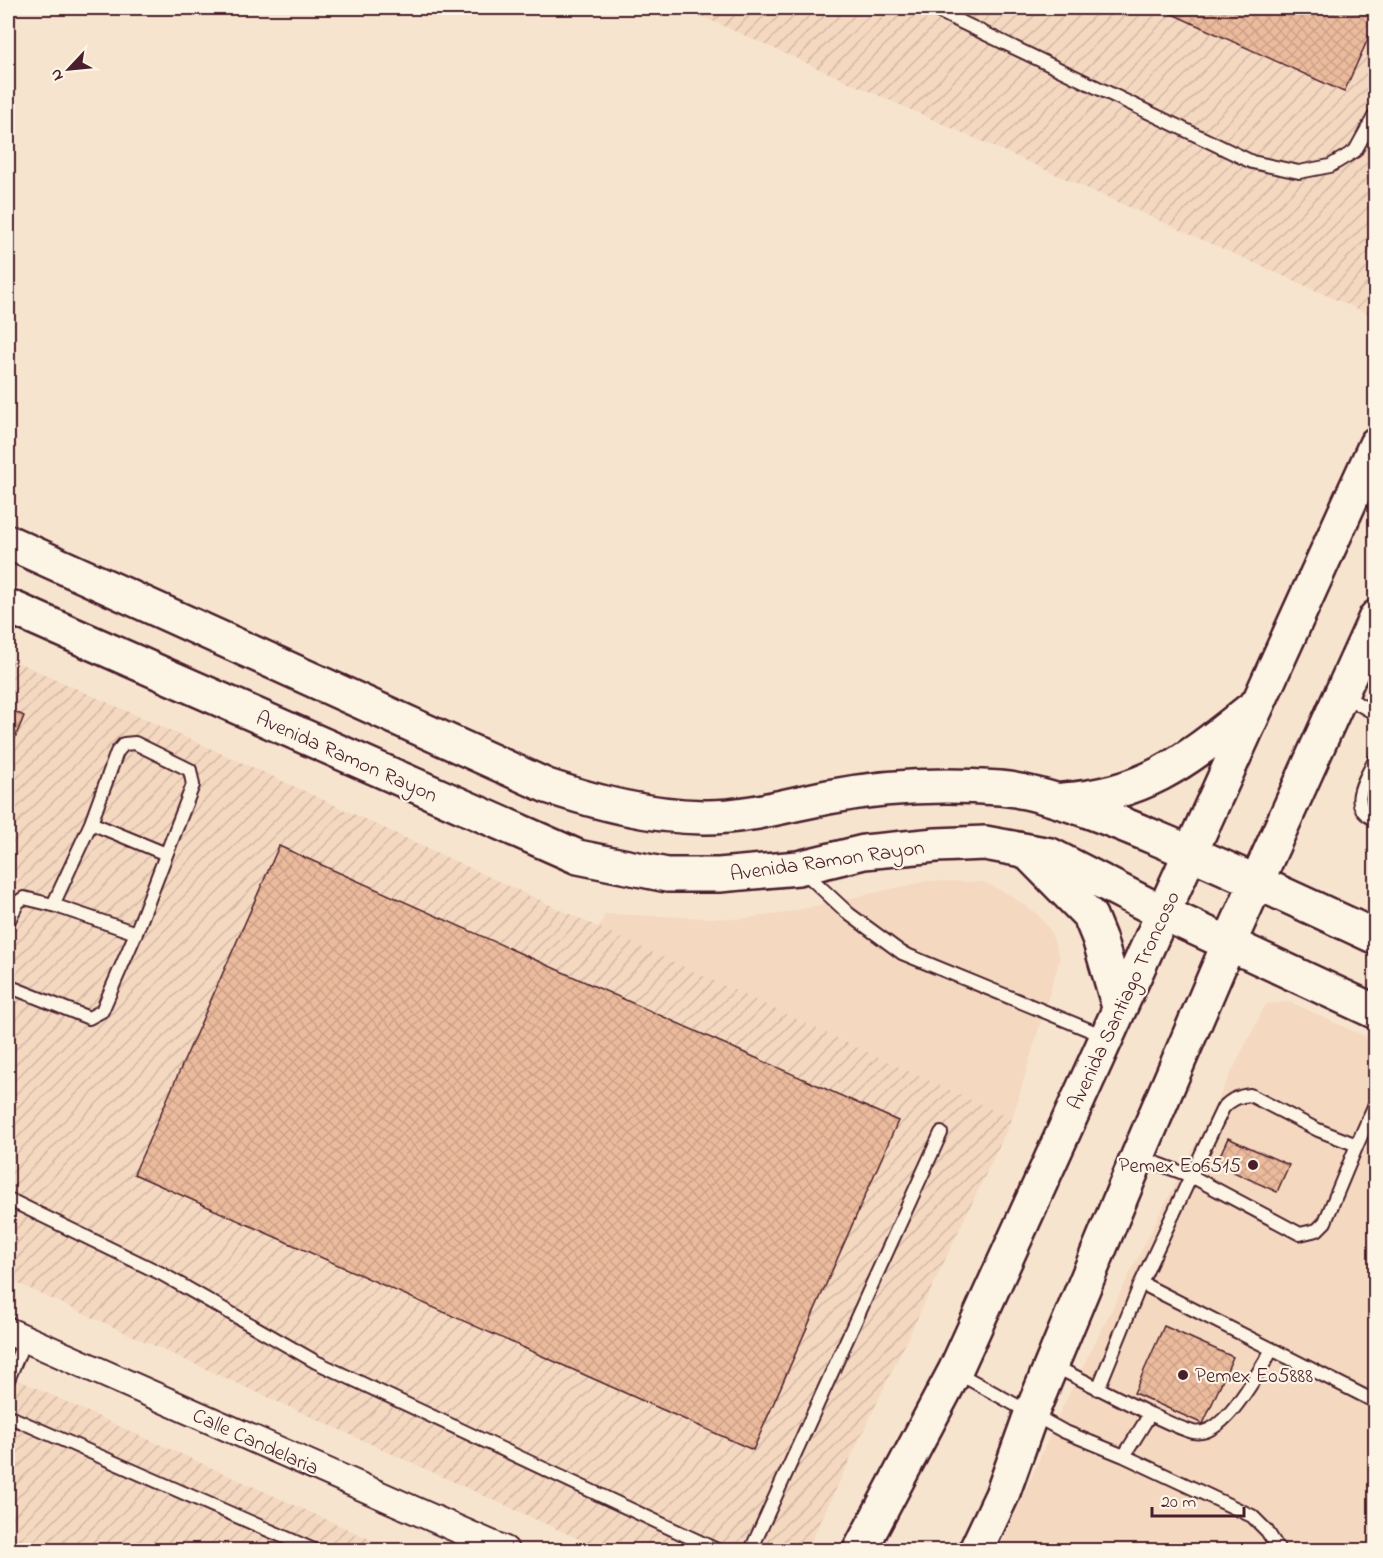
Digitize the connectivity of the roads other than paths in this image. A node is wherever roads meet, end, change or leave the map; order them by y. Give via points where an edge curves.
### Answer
1 (932, 8) edge
2 (1376, 113) edge
3 (1376, 444) edge
4 (8, 542) edge
5 (8, 606) edge
6 (1376, 617) edge
7 (1341, 694) junction
8 (1258, 703) junction
9 (1376, 714) edge
10 (1374, 766) edge
11 (1052, 800) junction
12 (1376, 820) edge
13 (91, 823) junction
14 (1027, 851) junction
15 (1189, 852) junction
16 (166, 854) junction
17 (798, 868) junction
18 (1258, 881) junction
19 (53, 905) junction
20 (1164, 913) junction
21 (8, 922) edge
22 (136, 933) junction
23 (1376, 937) edge
24 (1229, 943) junction
25 (8, 986) edge
26 (1119, 1007) junction
27 (1376, 1012) edge
28 (1105, 1037) junction
29 (1376, 1102) edge
30 (941, 1133) dead end
31 (1357, 1145) junction
32 (1138, 1156) junction
33 (1191, 1176) junction
34 (8, 1199) edge
35 (1142, 1283) junction
36 (16, 1335) edge
37 (1272, 1350) junction
38 (1051, 1365) junction
39 (955, 1371) junction
40 (8, 1380) edge
41 (1098, 1389) junction
42 (1376, 1402) edge
43 (1031, 1414) junction
44 (1150, 1414) junction
45 (8, 1416) edge
46 (1124, 1456) junction
47 (314, 1551) edge
48 (505, 1551) edge
49 (717, 1551) edge
50 (751, 1551) edge
51 (860, 1551) edge
52 (976, 1551) edge
53 (1279, 1551) edge

1 - 2 lane via 1252,162 1299,172 1330,166 1355,151
3 - 8 main road, Avenida Santiago Troncoso
4 - 11 main road via 548,786 599,803 651,813 705,817 898,787 1003,788
5 - 17 main road, Avenida Ramon Rayon via 578,857 667,875
6 - 7 main road
7 - 9 lane
7 - 18 main road
8 - 11 main road via 1188,758 1157,776 1117,792
8 - 15 main road, Avenida Santiago Troncoso
10 - 12 lane via 1358,801 1367,817
11 - 15 main road via 1109,818
13 - 16 lane
13 - 16 lane via 117,752 124,744 135,743 185,767 193,775
13 - 19 lane
14 - 17 main road, Avenida Ramon Rayon via 985,843 936,845 864,852
14 - 20 main road, Avenida Ramon Rayon via 1050,855
14 - 26 main road via 1090,916
15 - 18 main road
15 - 20 main road, Avenida Santiago Troncoso
16 - 22 lane
17 - 28 lane via 849,914 902,953
18 - 23 main road
18 - 24 main road
19 - 21 lane via 24,898
19 - 22 lane
20 - 24 main road, Avenida Ramon Rayon
20 - 26 main road, Avenida Santiago Troncoso
22 - 25 lane via 102,1011 93,1017
24 - 27 main road, Avenida Ramon Rayon
24 - 32 main road
26 - 28 main road, Avenida Santiago Troncoso
28 - 39 main road, Avenida Santiago Troncoso
29 - 31 lane
30 - 50 lane
31 - 33 lane via 1250,1095 1241,1096 1223,1108
31 - 33 lane via 1325,1222 1317,1230 1300,1234
32 - 33 lane
32 - 38 main road
33 - 35 lane
34 - 49 lane via 162,1274 316,1362
35 - 37 lane
35 - 41 lane
36 - 40 lane
36 - 48 street, Calle Candelaria
37 - 42 lane
37 - 44 lane via 1225,1420 1212,1430 1195,1432
38 - 41 lane
38 - 43 main road
39 - 43 lane
39 - 51 main road, Avenida Santiago Troncoso
41 - 44 lane
43 - 46 lane
43 - 52 main road via 1002,1495
44 - 46 lane
45 - 47 lane
46 - 53 lane via 1252,1516 1267,1530

